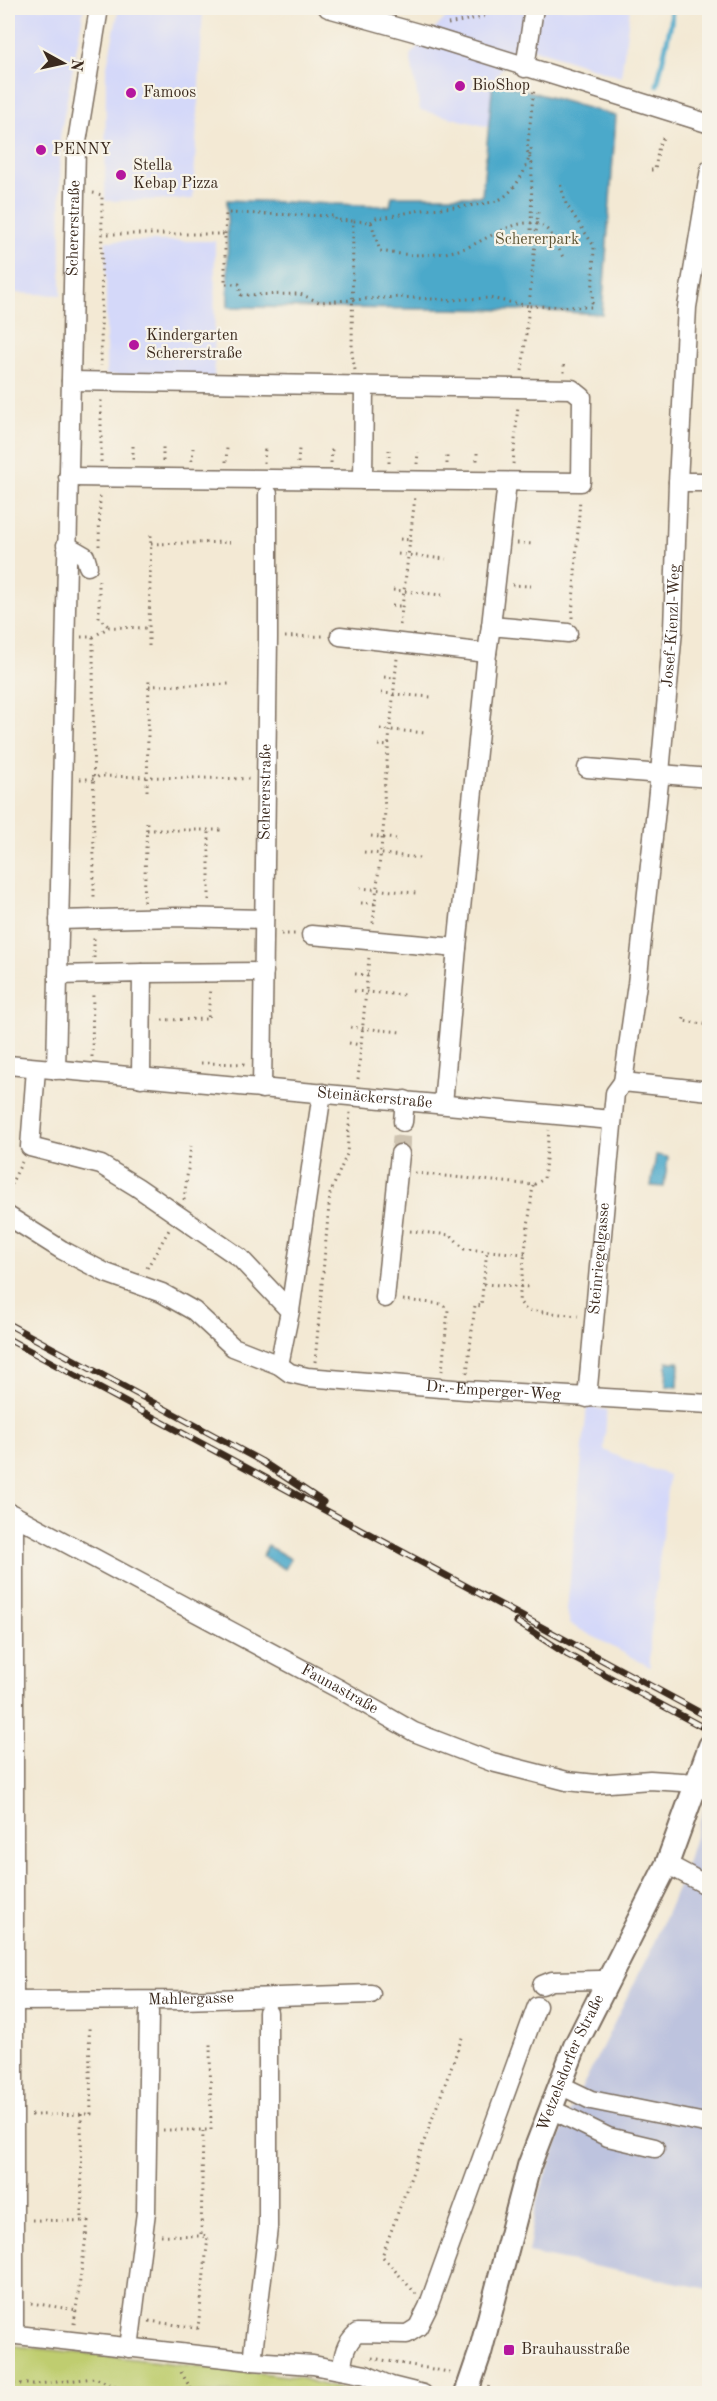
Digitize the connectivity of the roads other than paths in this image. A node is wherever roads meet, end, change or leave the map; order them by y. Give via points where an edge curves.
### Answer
1 (99, 8) edge
2 (534, 8) edge
3 (340, 9) edge
4 (525, 68) junction
5 (710, 124) edge
6 (710, 169) edge
7 (71, 381) junction
8 (360, 387) junction
9 (68, 477) junction
10 (363, 480) junction
11 (509, 482) junction
12 (678, 482) junction
13 (710, 482) edge
14 (268, 494) dead end
15 (66, 545) junction
16 (88, 566) dead end
17 (491, 626) junction
18 (568, 633) road end
19 (339, 636) road end
20 (488, 653) junction
21 (587, 768) dead end
22 (660, 773) junction
23 (710, 778) edge
24 (59, 920) junction
25 (264, 926) junction
26 (311, 935) road end
27 (457, 948) junction
28 (264, 972) junction
29 (142, 973) junction
30 (58, 975) junction
31 (8, 1065) edge
32 (36, 1069) junction
33 (56, 1070) junction
34 (141, 1078) junction
35 (623, 1082) junction
36 (262, 1089) junction
37 (710, 1091) edge
38 (322, 1093) junction
39 (405, 1100) junction
40 (443, 1104) junction
41 (612, 1120) junction
42 (403, 1122) tunnel mouth
43 (399, 1163) tunnel mouth
44 (8, 1216) edge
45 (385, 1298) road end
46 (290, 1311) junction
47 (285, 1369) junction
48 (587, 1398) junction
49 (710, 1404) edge
50 (10, 1513) edge
51 (710, 1746) edge
52 (697, 1783) junction
53 (667, 1864) junction
54 (710, 1887) edge
55 (10, 1917) edge
56 (607, 1983) junction
57 (542, 1985) dead end
58 (371, 1994) dead end
59 (13, 2001) junction
60 (537, 2006) dead end
61 (149, 2012) dead end
62 (268, 2012) dead end
63 (560, 2085) junction
64 (12, 2104) edge
65 (551, 2109) junction
66 (710, 2124) edge
67 (655, 2148) dead end
68 (11, 2334) edge
69 (129, 2348) junction
70 (252, 2361) junction
71 (343, 2362) junction
72 (423, 2394) edge
73 (466, 2394) edge

1 - 7 street, Schererstraße via 76,148
2 - 4 street
3 - 4 street
4 - 5 street
6 - 12 street, Josef-Kienzl-Weg via 687,307
7 - 8 street
7 - 9 street, Schererstraße
8 - 10 street
8 - 11 street via 572,389 582,398 581,482
9 - 10 street
9 - 15 street, Schererstraße
10 - 11 street
11 - 17 street
12 - 13 street
12 - 22 street, Josef-Kienzl-Weg via 673,630
14 - 25 street, Schererstraße
15 - 16 street via 85,556
15 - 24 street, Schererstraße
17 - 18 street
17 - 20 street
19 - 20 street
20 - 27 street
21 - 22 street
22 - 23 street
22 - 35 street, Josef-Kienzl-Weg
24 - 25 street via 209,918
24 - 30 street, Schererstraße
25 - 28 street, Schererstraße
26 - 27 street
27 - 40 street
28 - 29 street
28 - 36 street, Schererstraße
29 - 30 street
29 - 34 street
30 - 33 street, Schererstraße
31 - 32 street, Steinäckerstraße
32 - 33 street, Steinäckerstraße
32 - 46 street via 30,1147 101,1165 137,1187 240,1258
33 - 34 street, Steinäckerstraße
34 - 36 street, Steinäckerstraße
35 - 37 street
35 - 41 street via 615,1093
36 - 38 street, Steinäckerstraße
38 - 39 street, Steinäckerstraße
38 - 46 street
39 - 40 street, Steinäckerstraße
39 - 42 street
40 - 41 street, Steinäckerstraße
41 - 48 street, Steinriegelgasse
43 - 45 street
44 - 47 street, Dr.-Emperger-Weg via 106,1274 162,1293 194,1311 233,1347
46 - 47 street
47 - 48 street, Dr.-Emperger-Weg via 314,1378
48 - 49 street, Dr.-Emperger-Weg
50 - 52 street, Faunastraße via 341,1689 414,1732 492,1761 567,1781
50 - 55 street
51 - 52 main road, Wetzelsdorfer Straße
52 - 53 main road, Wetzelsdorfer Straße
53 - 54 street
53 - 56 main road, Wetzelsdorfer Straße
55 - 59 street
56 - 57 street via 564,1981
56 - 63 main road, Wetzelsdorfer Straße
58 - 59 street, Mahlergasse
59 - 64 street
60 - 71 street via 418,2326 407,2334 357,2333 349,2340
61 - 69 street via 144,2235
62 - 70 street via 268,2228
63 - 65 main road, Wetzelsdorfer Straße
63 - 66 street via 591,2100
64 - 68 street
65 - 67 street via 608,2137
65 - 73 main road, Wetzelsdorfer Straße via 529,2166
68 - 69 street
69 - 70 street
70 - 71 street via 313,2365
71 - 72 street via 391,2386

